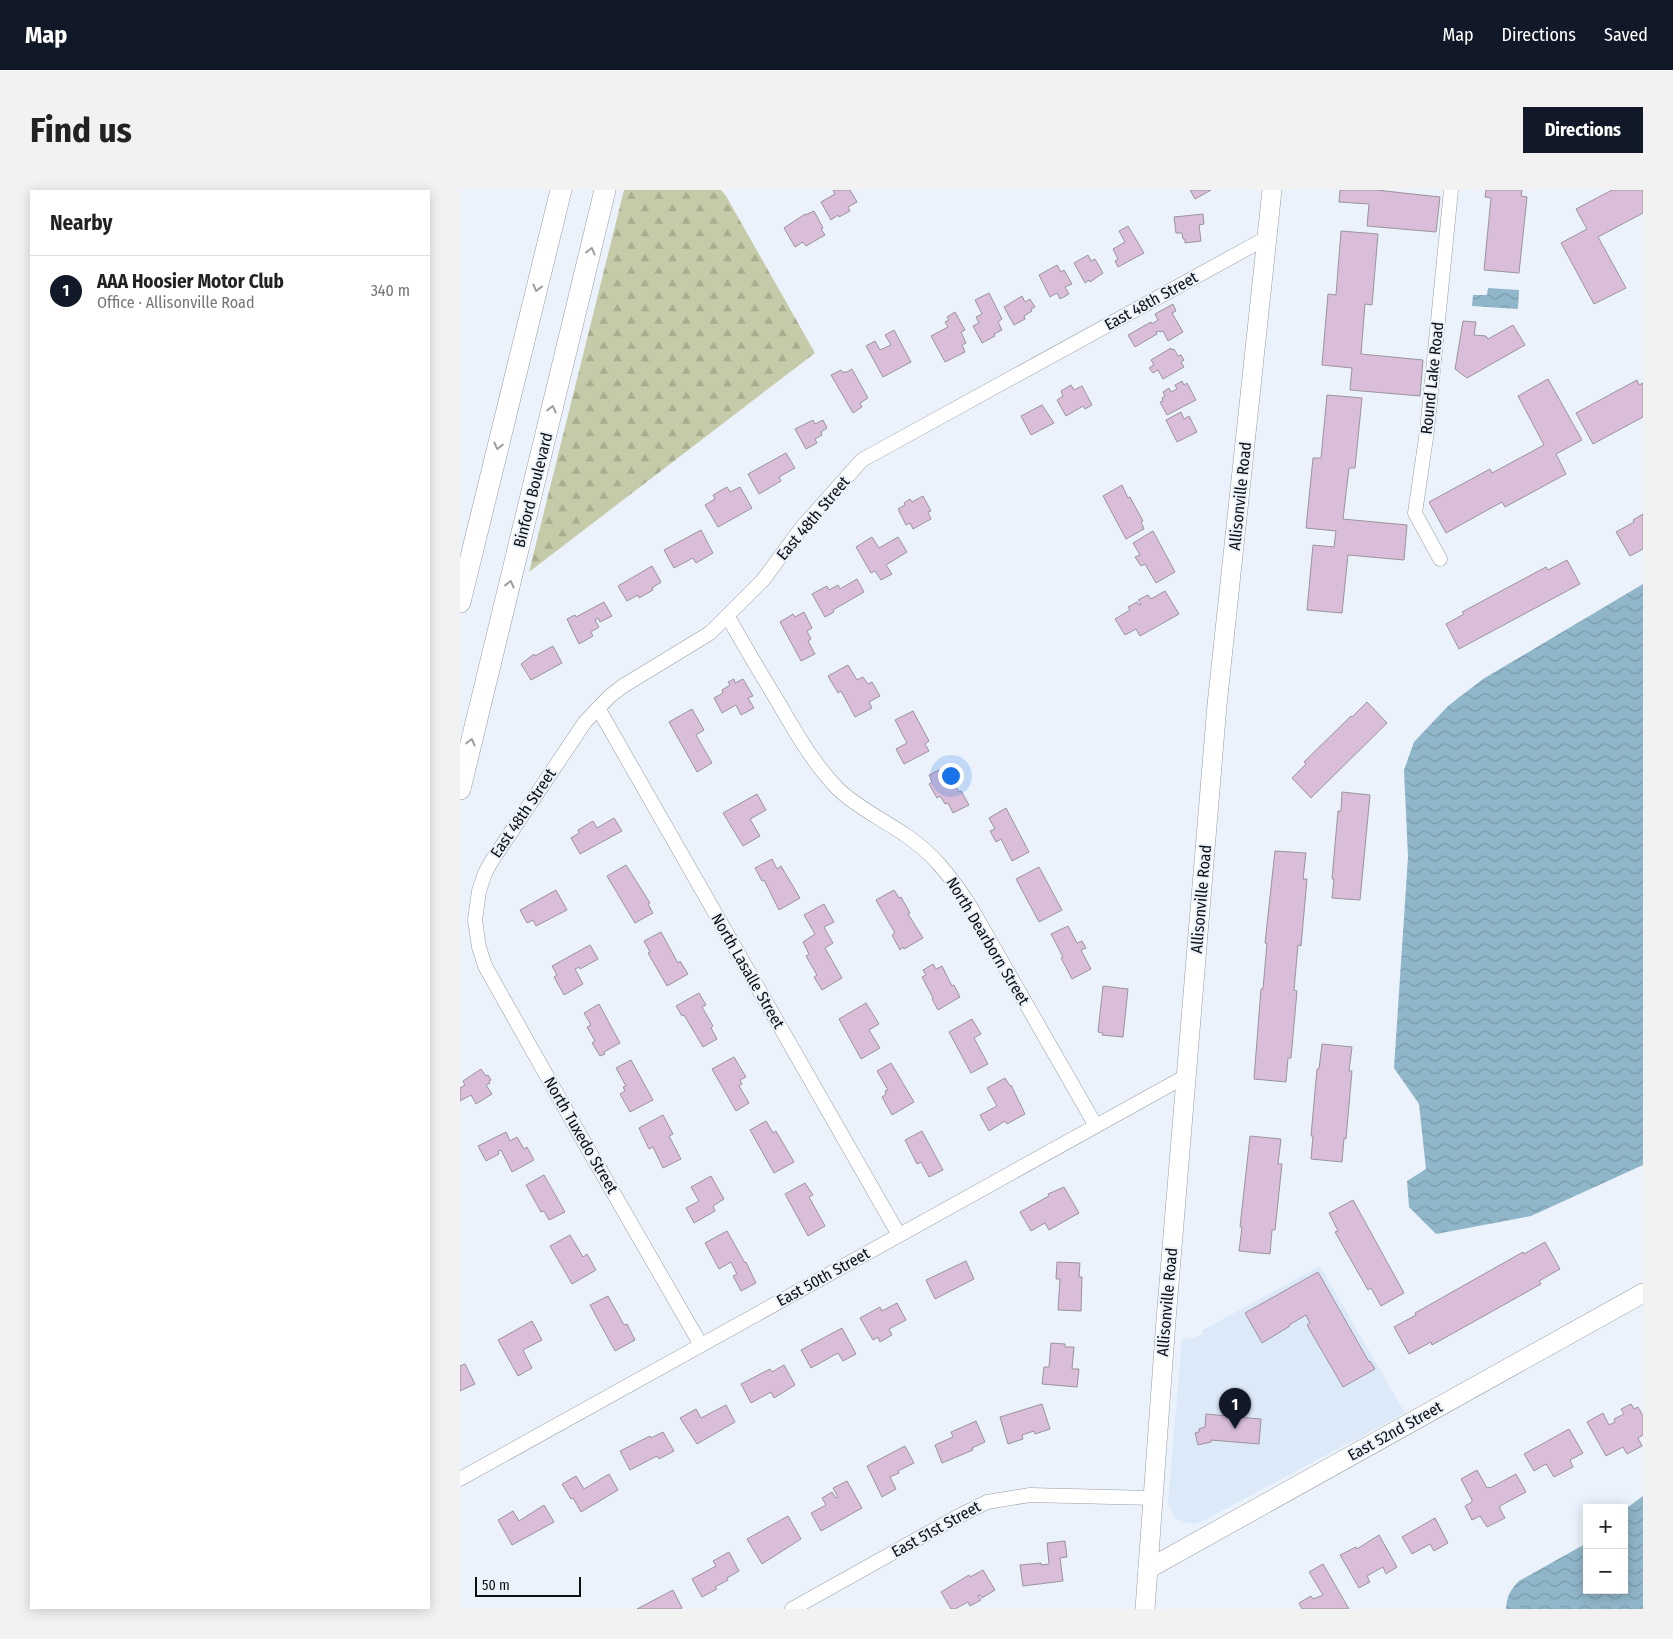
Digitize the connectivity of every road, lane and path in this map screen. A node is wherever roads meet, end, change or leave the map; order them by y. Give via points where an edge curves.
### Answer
1 (561, 190) edge
2 (605, 190) edge
3 (1272, 190) edge
4 (1451, 190) edge
5 (1268, 237) junction
6 (1440, 559) dead end
7 (460, 602) edge
8 (728, 617) junction
9 (598, 708) junction
10 (460, 789) edge
11 (475, 920) joint
12 (1186, 1076) junction
13 (1096, 1126) junction
14 (899, 1235) junction
15 (1643, 1293) edge
16 (701, 1345) junction
17 (460, 1479) edge
18 (1152, 1498) junction
19 (1148, 1570) junction
20 (792, 1609) edge
21 (1145, 1609) edge

1 -> 7 main road
10 -> 2 main road, Binford Boulevard
3 - 5 main road, Allisonville Road
4 - 6 street, Round Lake Road via 1427,431 1415,513
5 - 8 street, East 48th Street via 862,460 803,526 763,580
5 - 12 main road, Allisonville Road via 1217,705
8 - 9 street, East 48th Street via 710,634 632,679
8 - 13 street, North Dearborn Street via 820,769 854,802 928,853 955,884
9 - 11 street, East 48th Street via 574,737 491,862 479,891
9 - 14 street, North Lasalle Street
11 - 16 street, North Tuxedo Street via 479,947 488,972
12 - 13 street, East 50th Street
12 - 18 main road, Allisonville Road
13 - 14 street, East 50th Street
14 - 16 street, East 50th Street
15 - 19 main road, East 52nd Street
16 - 17 street, East 50th Street
18 - 19 main road, Allisonville Road
18 - 20 street, East 51st Street via 1030,1495 987,1502
19 - 21 main road, Allisonville Road

